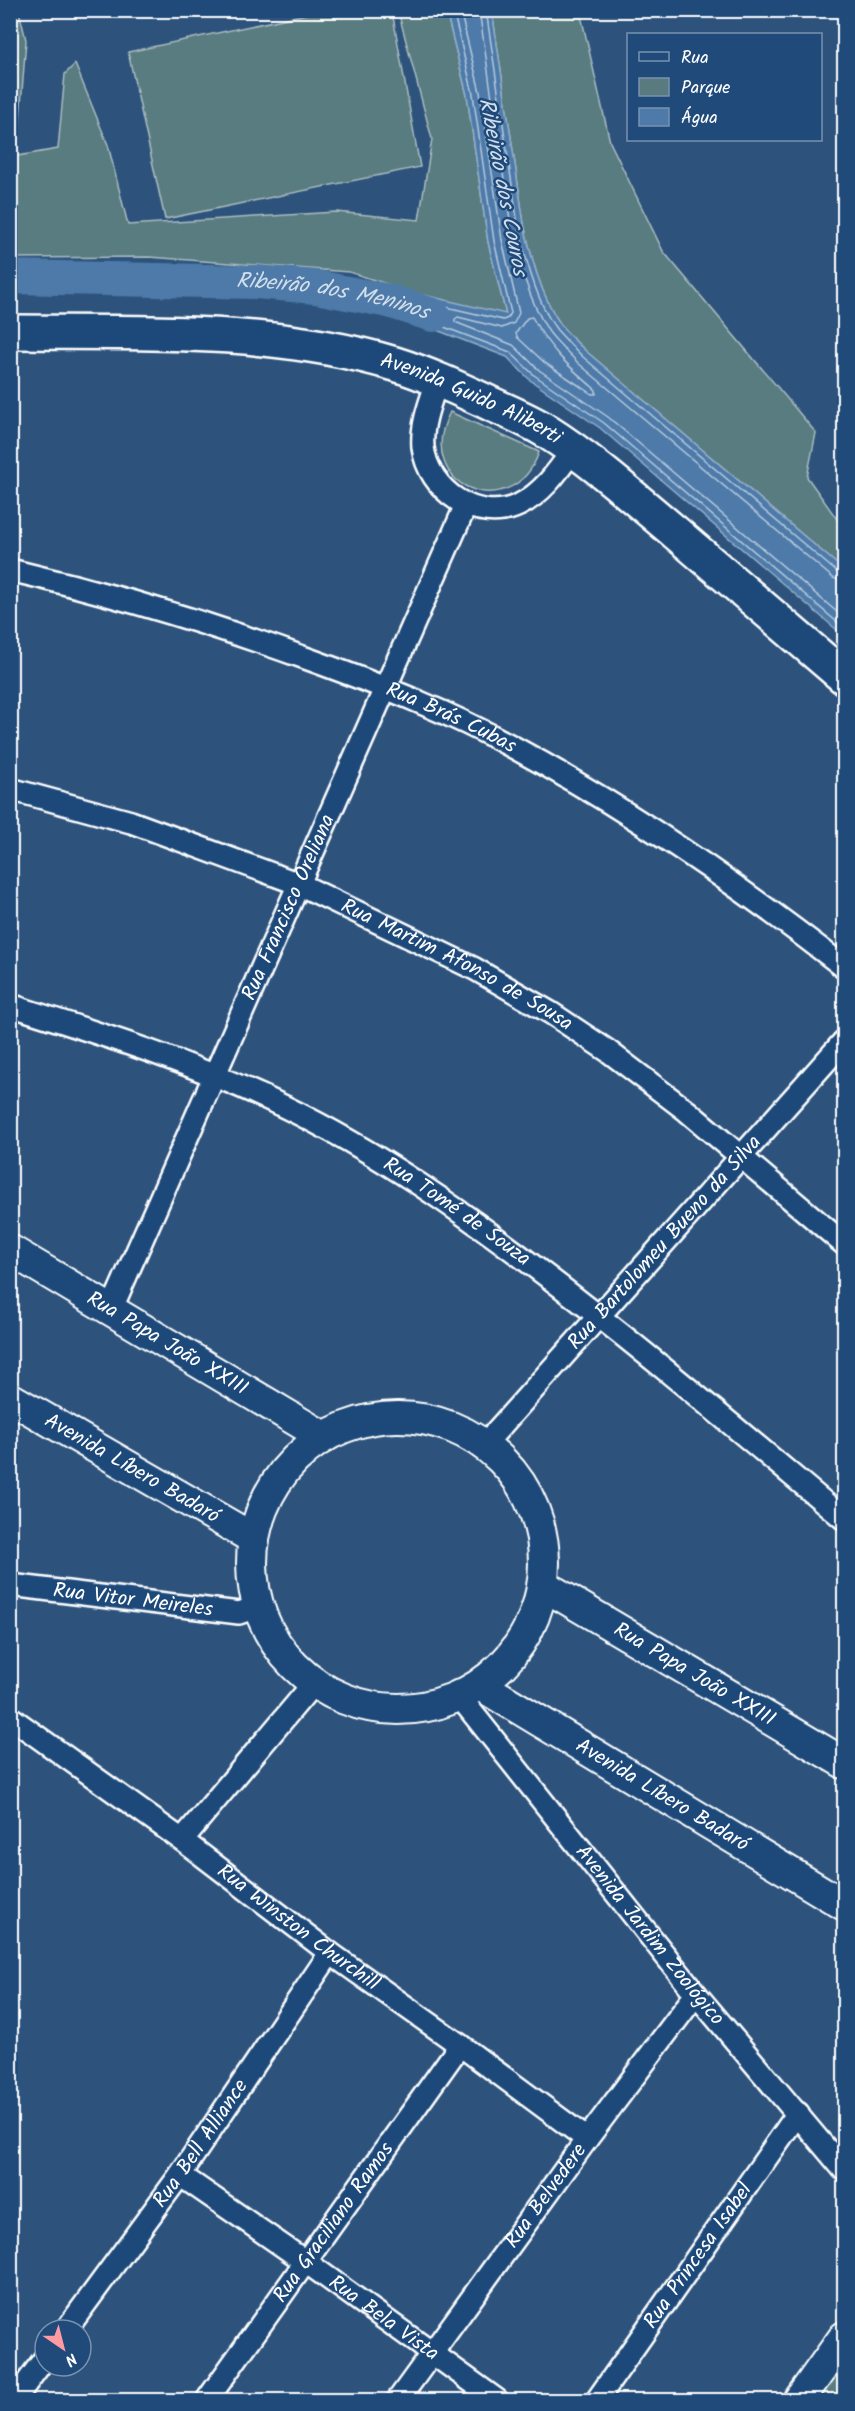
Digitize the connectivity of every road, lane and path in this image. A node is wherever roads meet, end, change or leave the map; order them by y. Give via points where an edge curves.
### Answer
1 (10, 332) edge
2 (438, 379) junction
3 (573, 450) junction
4 (466, 505) junction
5 (10, 570) edge
6 (844, 677) edge
7 (386, 687) junction
8 (10, 789) edge
9 (299, 884) junction
10 (844, 967) edge
11 (10, 1005) edge
12 (844, 1041) edge
13 (214, 1075) junction
14 (741, 1156) junction
15 (844, 1244) edge
16 (10, 1250) edge
17 (111, 1310) junction
18 (600, 1315) junction
19 (10, 1398) edge
20 (324, 1437) junction
21 (485, 1444) junction
22 (844, 1519) edge
23 (254, 1539) junction
24 (10, 1585) edge
25 (543, 1585) junction
26 (257, 1607) junction
27 (313, 1684) junction
28 (469, 1690) junction
29 (10, 1717) edge
30 (844, 1763) edge
31 (182, 1840) junction
32 (844, 1905) edge
33 (330, 1953) junction
34 (696, 1994) junction
35 (460, 2045) junction
36 (798, 2113) junction
37 (587, 2139) junction
38 (844, 2170) edge
39 (180, 2175) junction
40 (306, 2262) junction
41 (75, 2318) edge
42 (844, 2337) edge
43 (432, 2353) junction
44 (33, 2374) edge
45 (14, 2400) edge
46 (207, 2400) edge
47 (398, 2400) edge
48 (497, 2400) edge
49 (597, 2400) edge
50 (799, 2400) edge

1 - 2 main road, Avenida Guido Aliberti via 189,335 306,344 356,354
2 - 3 main road, Avenida Guido Aliberti via 544,430
2 - 4 street via 424,427 425,459 437,483
3 - 4 street via 556,475 518,506 488,510
3 - 6 main road, Avenida Guido Aliberti
4 - 7 street, Rua Francisco Oreliana
5 - 7 street, Rua Brás Cubas via 104,592 218,627
7 - 9 street, Rua Francisco Oreliana
7 - 10 street, Rua Brás Cubas via 512,747 634,818
8 - 9 street, Rua Martim Afonso de Sousa via 131,822
9 - 13 street, Rua Francisco Oreliana
9 - 14 street, Rua Martim Afonso de Sousa via 475,969 551,1013 617,1058
11 - 13 street, Rua Tomé de Souza
12 - 14 street, Rua Bartolomeu Bueno da Silva
13 - 17 street, Rua Francisco Oreliana
13 - 18 street, Rua Tomé de Souza via 286,1108 421,1185
14 - 15 street, Rua Martim Afonso de Sousa
14 - 18 street, Rua Bartolomeu Bueno da Silva
16 - 17 street, Rua Papa João XXIII
17 - 20 street, Rua Papa João XXIII
18 - 21 street, Rua Bartolomeu Bueno da Silva
18 - 22 street, Rua Tomé de Souza
19 - 23 street, Avenida Líbero Badaró
20 - 21 street via 344,1426 383,1417 424,1418 463,1430
20 - 23 street via 280,1474 261,1509
21 - 25 street via 520,1480 537,1513 545,1548
23 - 26 street via 251,1577
24 - 26 street, Rua Vitor Meireles via 239,1613
25 - 28 street via 531,1623 510,1658
25 - 30 street, Rua Papa João XXIII
26 - 27 street via 278,1649
27 - 28 street via 340,1698 400,1710 430,1706
27 - 31 street
28 - 32 street, Avenida Líbero Badaró
28 - 34 street, Avenida Jardim Zoológico
29 - 31 street, Rua Winston Churchill
31 - 33 street, Rua Winston Churchill
33 - 35 street, Rua Winston Churchill
33 - 39 street, Rua Bell Alliance
34 - 36 street, Avenida Jardim Zoológico
34 - 37 street, Rua Belvedere
35 - 37 street, Rua Winston Churchill
35 - 40 street, Rua Graciliano Ramos
36 - 38 street, Avenida Jardim Zoológico
36 - 49 street, Rua Princesa Isabel
37 - 43 street, Rua Belvedere
39 - 40 street, Rua Bela Vista
39 - 41 street, Rua Bell Alliance
40 - 43 street, Rua Bela Vista
40 - 46 street, Rua Graciliano Ramos
42 - 50 street
43 - 47 street, Rua Belvedere
43 - 48 street, Rua Bela Vista
44 - 45 street

